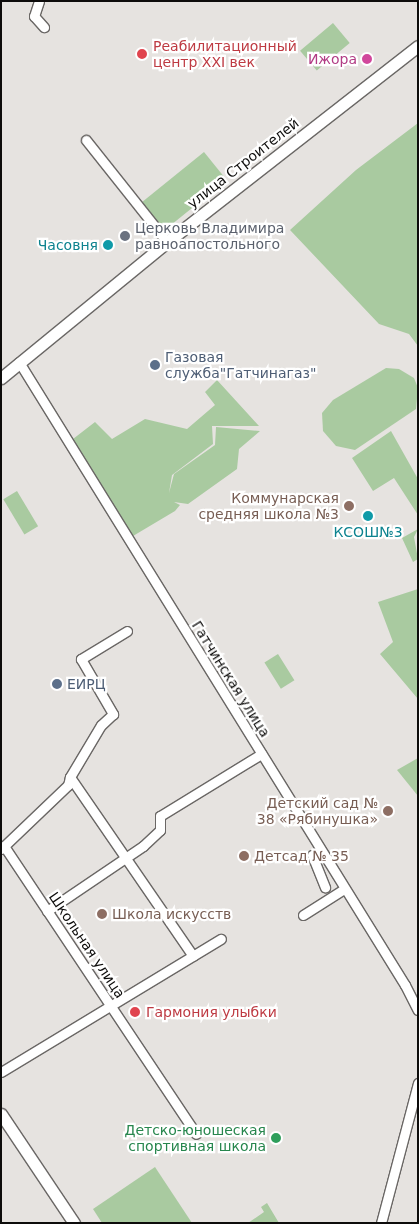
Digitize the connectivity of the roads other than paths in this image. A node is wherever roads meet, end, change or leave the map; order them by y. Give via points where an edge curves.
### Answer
1 (39, 1) edge
2 (44, 26) dead end
3 (418, 46) edge
4 (86, 140) dead end
5 (167, 242) junction
6 (19, 362) junction
7 (1, 378) edge
8 (127, 631) dead end
9 (261, 754) junction
10 (70, 777) junction
11 (2, 848) edge
12 (312, 855) dead end
13 (127, 857) junction
14 (326, 888) dead end
15 (344, 889) junction
16 (48, 911) junction
17 (303, 915) dead end
18 (221, 939) dead end
19 (193, 956) junction
20 (112, 1007) junction
21 (418, 1010) edge
22 (1, 1072) edge
23 (418, 1083) edge
24 (1, 1114) edge
25 (196, 1134) dead end
26 (74, 1223) edge
27 (381, 1223) edge

1 - 2 street via 34,16
3 - 5 main road, улица Строителей
4 - 5 street
5 - 6 main road, улица Строителей
6 - 7 main road, улица Строителей
6 - 9 street, Гатчинская улица
8 - 10 street via 81,659 113,714 101,724
9 - 13 street via 160,816 160,830
9 - 15 street, Гатчинская улица
10 - 11 street via 68,785
10 - 13 street
11 - 16 street, Школьная улица
12 - 14 street
13 - 16 street
13 - 19 street
15 - 17 street
15 - 21 street, Гатчинская улица
16 - 20 street, Школьная улица
18 - 19 street
19 - 20 street
20 - 22 street
20 - 25 street, Школьная улица
23 - 27 street
24 - 26 main road

